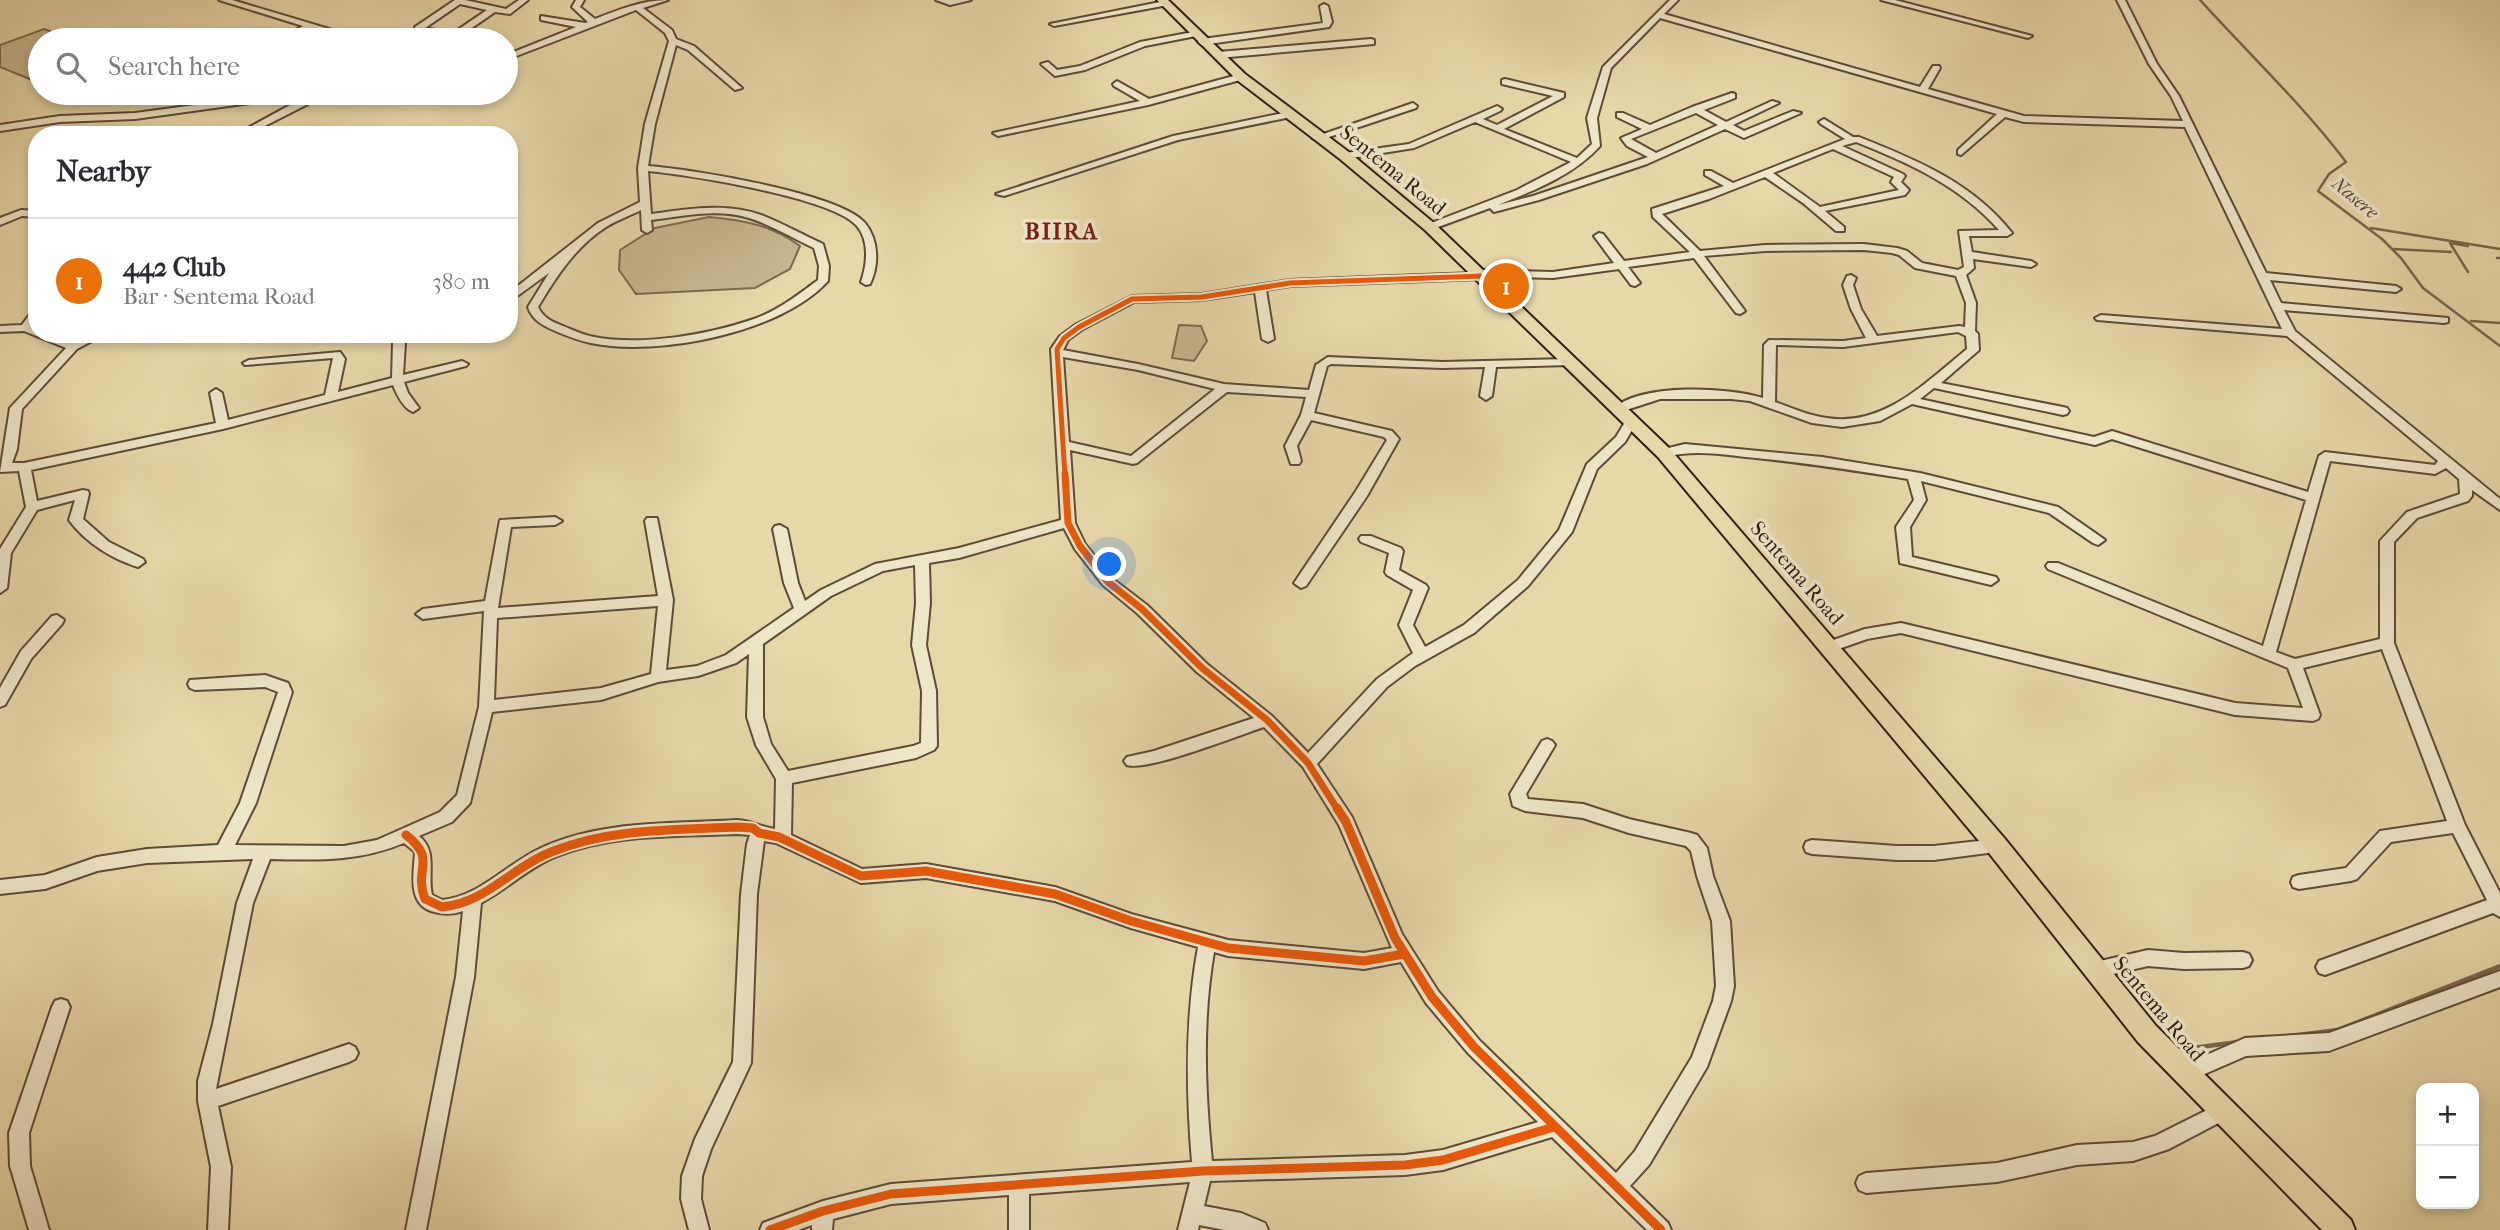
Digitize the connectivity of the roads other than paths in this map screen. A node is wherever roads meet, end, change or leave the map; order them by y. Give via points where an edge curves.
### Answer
1 (223, 0) edge
2 (269, 0) edge
3 (524, 0) edge
4 (580, 0) edge
5 (664, 0) edge
6 (940, 0) edge
7 (967, 0) edge
8 (1674, 0) edge
9 (1885, 0) edge
10 (2121, 0) edge
11 (1163, 1) edge
12 (495, 4) edge
13 (641, 4) edge
14 (1324, 6) dead end
15 (254, 7) junction
16 (1658, 15) junction
17 (544, 18) dead end
18 (589, 24) junction
19 (1054, 24) dead end
20 (309, 26) junction
21 (305, 28) edge
22 (317, 28) edge
23 (419, 28) edge
24 (464, 28) edge
25 (2028, 36) dead end
26 (1198, 38) junction
27 (673, 41) junction
28 (1371, 42) dead end
29 (518, 53) edge
30 (1218, 55) junction
31 (1045, 64) dead end
32 (1936, 68) dead end
33 (1241, 77) junction
34 (1505, 82) dead end
35 (1117, 84) dead end
36 (738, 88) dead end
37 (1923, 90) junction
38 (1732, 96) dead end
39 (1148, 102) junction
40 (1775, 103) dead end
41 (201, 105) edge
42 (220, 105) edge
43 (299, 105) edge
44 (1413, 106) dead end
45 (199, 108) junction
46 (1497, 109) dead end
47 (1695, 109) junction
48 (1796, 113) dead end
49 (2004, 113) junction
50 (1620, 114) dead end
51 (1288, 115) junction
52 (1474, 118) junction
53 (1824, 122) dead end
54 (2189, 124) junction
55 (257, 126) edge
56 (1726, 126) junction
57 (0, 128) edge
58 (1648, 128) junction
59 (1497, 129) junction
60 (998, 133) dead end
61 (1317, 138) junction
62 (1852, 140) junction
63 (1833, 146) junction
64 (1961, 152) dead end
65 (1345, 156) junction
66 (1656, 157) junction
67 (1580, 162) junction
68 (643, 168) junction
69 (1765, 172) junction
70 (1707, 173) dead end
71 (1731, 186) junction
72 (1001, 194) dead end
73 (645, 204) junction
74 (1818, 210) junction
75 (1473, 211) junction
76 (28, 213) edge
77 (0, 222) edge
78 (1430, 227) junction
79 (1840, 229) dead end
80 (1599, 236) dead end
81 (579, 243) junction
82 (1697, 254) junction
83 (1968, 255) junction
84 (2031, 264) dead end
85 (1623, 266) junction
86 (1960, 274) junction
87 (1480, 275) junction
88 (2263, 276) junction
89 (1851, 278) dead end
90 (866, 282) dead end
91 (1635, 284) dead end
92 (1260, 286) junction
93 (2396, 289) dead end
94 (518, 292) edge
95 (2277, 306) junction
96 (1740, 311) dead end
97 (2101, 318) dead end
98 (2444, 320) dead end
99 (28, 324) edge
100 (25, 328) junction
101 (0, 329) edge
102 (28, 329) edge
103 (1970, 331) junction
104 (2290, 333) junction
105 (1268, 338) dead end
106 (1873, 340) junction
107 (63, 343) edge
108 (81, 343) edge
109 (399, 343) dead end
110 (73, 347) junction
111 (1057, 352) junction
112 (1571, 362) junction
113 (249, 363) dead end
114 (462, 364) dead end
115 (1491, 364) junction
116 (397, 381) junction
117 (1930, 384) junction
118 (1224, 388) junction
119 (216, 393) dead end
120 (1313, 394) junction
121 (1486, 396) dead end
122 (331, 397) junction
123 (1908, 400) junction
124 (1769, 405) junction
125 (16, 408) junction
126 (413, 408) dead end
127 (0, 411) edge
128 (2063, 411) dead end
129 (1626, 414) junction
130 (1307, 415) junction
131 (223, 425) junction
132 (1064, 445) junction
133 (1664, 453) junction
134 (2445, 459) junction
135 (1295, 461) dead end
136 (24, 467) junction
137 (1, 468) edge
138 (2465, 475) junction
139 (1913, 476) junction
140 (2313, 498) junction
141 (2500, 506) edge
142 (32, 507) junction
143 (555, 520) dead end
144 (652, 521) dead end
145 (1068, 523) junction
146 (780, 529) dead end
147 (1366, 539) dead end
148 (2098, 540) dead end
149 (922, 561) junction
150 (138, 562) dead end
151 (2053, 566) dead end
152 (1991, 580) dead end
153 (1301, 583) dead end
154 (0, 588) edge
155 (666, 600) junction
156 (490, 609) junction
157 (801, 609) junction
158 (423, 614) dead end
159 (57, 620) dead end
160 (756, 643) junction
161 (2387, 643) junction
162 (1830, 647) junction
163 (2268, 654) junction
164 (1422, 656) junction
165 (2294, 665) junction
166 (658, 677) junction
167 (195, 684) dead end
168 (0, 701) edge
169 (486, 707) junction
170 (1267, 720) junction
171 (1547, 745) dead end
172 (1132, 761) dead end
173 (1308, 763) junction
174 (784, 779) junction
175 (2457, 826) junction
176 (759, 833) junction
177 (406, 835) junction
178 (783, 839) junction
179 (1997, 846) junction
180 (1812, 847) dead end
181 (223, 852) junction
182 (264, 852) junction
183 (2299, 882) dead end
184 (0, 887) edge
185 (472, 900) junction
186 (2498, 907) edge
187 (1207, 943) junction
188 (1404, 954) junction
189 (2243, 960) dead end
190 (2325, 967) dead end
191 (2096, 970) junction
192 (2500, 979) edge
193 (61, 1007) dead end
194 (349, 1053) dead end
195 (2184, 1074) junction
196 (207, 1101) junction
197 (2221, 1112) junction
198 (1554, 1127) junction
199 (1203, 1171) junction
200 (1866, 1183) dead end
201 (1019, 1184) junction
202 (1616, 1188) junction
203 (823, 1221) edge
204 (1190, 1222) edge
205 (39, 1230) edge
206 (218, 1230) edge
207 (416, 1230) edge
208 (699, 1230) edge
209 (770, 1230) edge
210 (1019, 1230) edge
211 (1258, 1230) edge
212 (1661, 1230) edge
213 (2341, 1230) edge

1 - 15 street
2 - 15 street
3 - 12 street via 507,12
4 - 18 street via 576,7
5 - 13 street
6 - 7 street
8 - 16 street
9 - 25 street
10 - 54 street
11 - 19 street
11 - 26 main road, Sentema Road
12 - 23 street via 459,1
12 - 24 street
13 - 18 street
13 - 27 street
14 - 26 street via 1326,25
15 - 20 street
16 - 37 street
16 - 67 street via 1607,67 1592,118 1597,144
17 - 18 street
18 - 29 street
20 - 21 street
20 - 22 street
26 - 30 main road, Sentema Road
26 - 31 street via 1143,44 1055,74
27 - 36 street via 691,48
27 - 68 street
28 - 30 street
30 - 33 main road, Sentema Road
32 - 37 street
33 - 39 street
33 - 51 main road, Sentema Road
34 - 59 street via 1561,95
35 - 39 street
37 - 49 street
38 - 47 street
39 - 60 street
40 - 56 street
41 - 45 street
42 - 45 street
43 - 55 street
44 - 61 street
45 - 57 street
46 - 52 street
47 - 56 street
47 - 58 street
48 - 56 street via 1744,135
49 - 54 street via 2024,119
49 - 64 street
50 - 58 street
51 - 61 main road, Sentema Road
51 - 72 street via 1176,138
52 - 59 street
52 - 65 street via 1411,146
53 - 62 street
54 - 88 street
56 - 66 street
58 - 66 street via 1626,140
59 - 67 street
61 - 65 main road, Sentema Road
62 - 63 street
62 - 83 street via 1938,173 2007,232 1963,233
63 - 69 street
63 - 74 street via 1898,173 1896,182 1904,190
65 - 78 main road, Sentema Road
66 - 75 street via 1536,198
67 - 75 street
68 - 73 street
68 - 90 street via 779,193 855,218 873,259
69 - 71 street
69 - 74 street
70 - 71 street
71 - 82 street via 1656,211
73 - 81 street via 613,217
73 - 81 street via 647,224 707,210 740,212 784,228 819,246 823,281 760,321 688,338 597,342 546,323 533,307
74 - 79 street
75 - 78 street
76 - 77 street
78 - 87 main road, Sentema Road
80 - 85 street
81 - 94 street
82 - 85 street
82 - 86 street via 1765,248 1882,248 1903,253 1923,268
82 - 96 street
83 - 84 street
83 - 86 street via 1969,268
85 - 87 street via 1553,275
85 - 91 street
86 - 103 street via 1971,303
87 - 92 street
87 - 112 main road, Sentema Road
88 - 93 street
88 - 95 street
89 - 106 street via 1848,285 1856,309
92 - 105 street
92 - 111 street via 1202,297 1132,299 1079,327 1059,344
95 - 98 street
95 - 104 street
97 - 104 street
99 - 100 street
100 - 101 street
100 - 102 street
103 - 106 street via 1949,329
103 - 117 street via 1973,350
104 - 134 street
106 - 124 street via 1773,342
107 - 110 street
108 - 110 street
109 - 116 street
110 - 125 street
111 - 118 street
111 - 132 street
112 - 115 street
112 - 129 main road, Sentema Road
113 - 122 street via 336,354 339,359
114 - 116 street
115 - 120 street via 1332,359 1322,365
115 - 121 street
116 - 122 street
116 - 126 street via 400,394
117 - 123 street
117 - 128 street
118 - 120 street
118 - 132 street via 1133,460
119 - 131 street
120 - 130 street
122 - 131 street
123 - 124 street via 1878,418 1840,424
123 - 140 street via 2095,441 2112,435
124 - 129 street via 1742,397 1663,396 1643,398
125 - 127 street
125 - 137 street via 11,449
129 - 133 main road, Sentema Road
129 - 164 street via 1621,439 1591,467 1565,532 1523,583 1469,629
130 - 135 street via 1291,446
130 - 153 street via 1393,439
131 - 136 street
132 - 145 street
133 - 139 street via 1705,449
133 - 162 main road, Sentema Road
134 - 138 street
134 - 140 street via 2435,470 2325,456
136 - 137 street
136 - 142 street
138 - 141 street
138 - 161 street via 2466,496 2412,515 2387,541
139 - 148 street via 2053,510
139 - 152 street via 1920,500 1903,527 1905,560
140 - 163 street
142 - 150 street via 83,494 76,520 103,547
142 - 154 street via 5,553
143 - 156 street via 505,523
144 - 155 street
145 - 149 street
145 - 170 street via 1108,582
146 - 157 street
147 - 164 street via 1396,551 1392,572 1421,588 1406,625
149 - 157 street via 866,573
149 - 174 street via 919,645 929,691 929,746
151 - 163 street
155 - 156 street
155 - 166 street
156 - 158 street
156 - 169 street
157 - 160 street
159 - 168 street via 26,655
160 - 166 street via 716,666
160 - 174 street via 755,718
161 - 165 street
161 - 175 street
162 - 165 street via 1865,634 1901,628 2235,709 2313,715
162 - 179 main road, Sentema Road
163 - 165 street
164 - 173 street via 1381,683
166 - 169 street via 601,694
167 - 181 street via 265,681 276,683 285,692 248,803
169 - 177 street via 460,805 446,817
170 - 172 street
170 - 173 street
171 - 202 street via 1518,801 1593,813 1691,840 1699,848 1724,934 1722,1001 1697,1067 1642,1158
173 - 188 street via 1346,822
174 - 178 street
175 - 183 street via 2386,836 2351,874
175 - 186 street
176 - 178 street
176 - 185 street via 737,827 609,835 549,852
176 - 208 street via 749,894 742,1063 692,1176 691,1199
177 - 182 street via 344,853
177 - 185 street via 423,852 422,887 428,902 450,907
178 - 187 street via 861,876 926,870 1055,894
179 - 180 street via 1897,853
179 - 191 main road, Sentema Road
181 - 182 street
181 - 184 street via 122,860 45,883
182 - 196 street via 245,903 210,1066
185 - 207 street via 465,977
186 - 190 street
187 - 188 street via 1364,961
187 - 199 street via 1199,988 1196,1095
188 - 198 street via 1451,1021
189 - 191 street via 2148,958
191 - 195 main road, Sentema Road
192 - 195 street via 2329,1042 2245,1047
193 - 205 street via 19,1133 20,1166
194 - 196 street
195 - 197 main road, Sentema Road
196 - 206 street via 220,1167
197 - 200 street via 2131,1153 2076,1155 1986,1173
197 - 213 main road, Sentema Road
198 - 199 street via 1443,1160 1405,1165
198 - 202 street
199 - 201 street
199 - 204 street
201 - 203 street via 891,1194
201 - 210 street
202 - 212 street
203 - 209 street
204 - 211 street via 1241,1223

